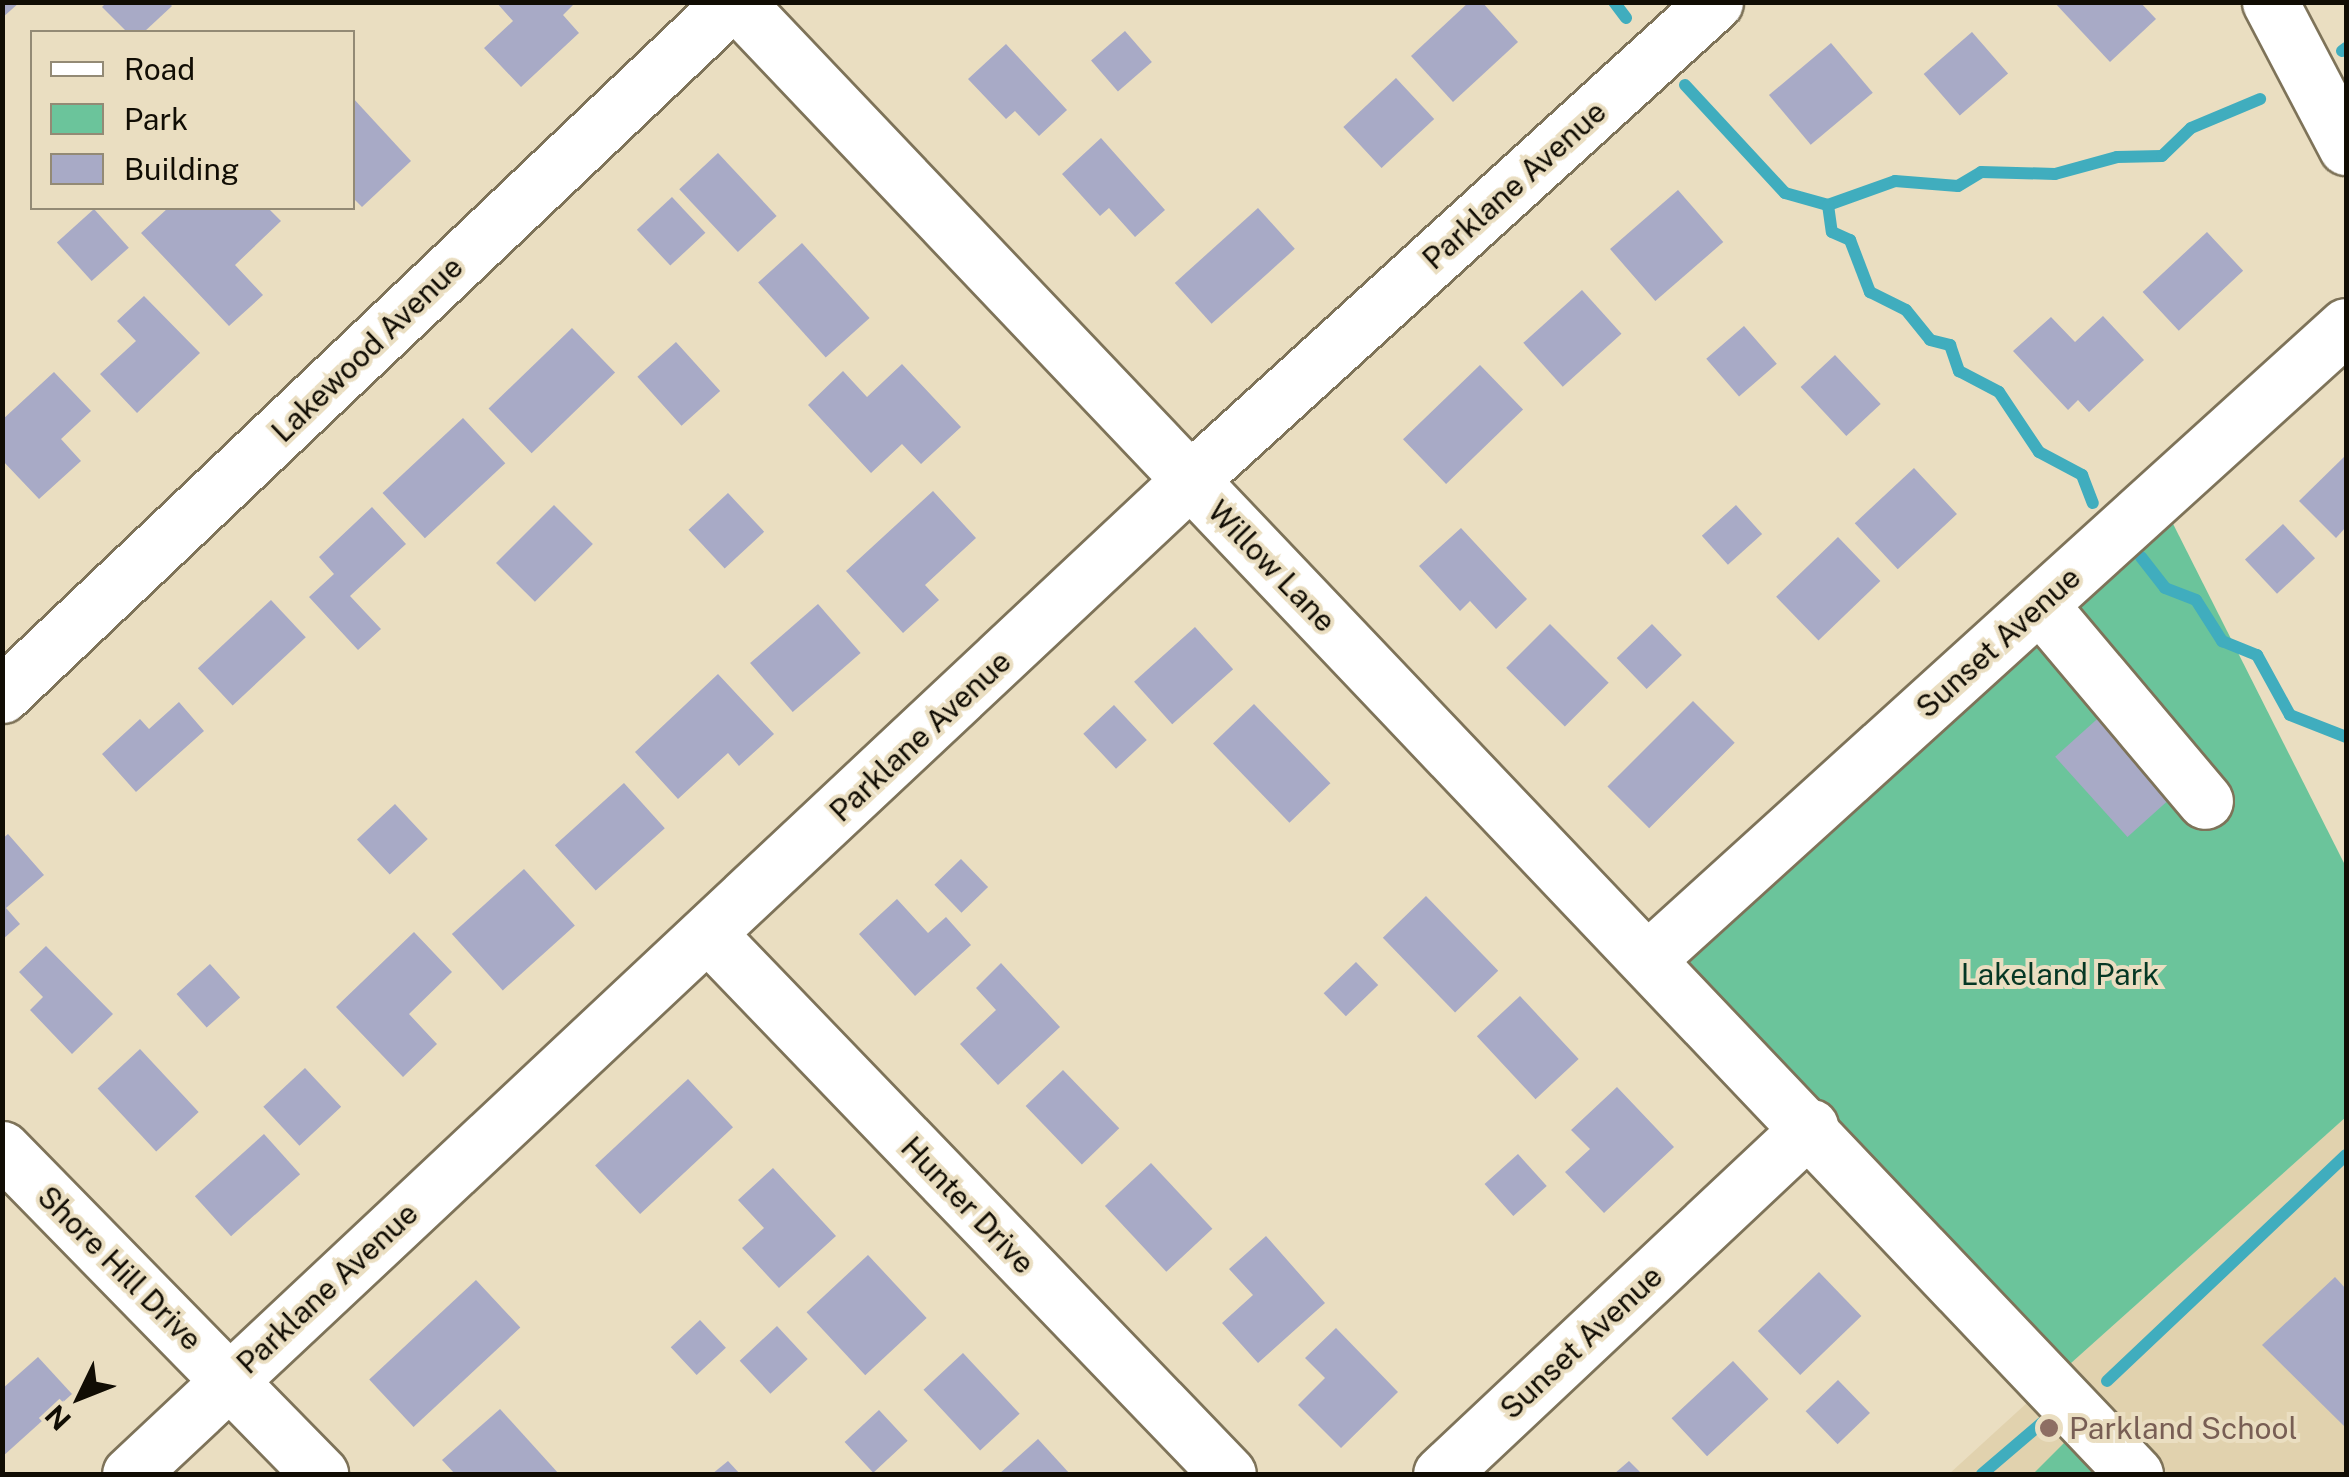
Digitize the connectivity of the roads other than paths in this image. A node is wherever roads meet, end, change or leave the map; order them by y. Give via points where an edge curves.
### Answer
1 (734, 2) edge
2 (1715, 2) edge
3 (2270, 2) edge
4 (2346, 148) edge
5 (2346, 326) edge
6 (1190, 480) junction
7 (2040, 605) junction
8 (2, 695) edge
9 (2205, 801) dead end
10 (708, 935) junction
11 (1649, 958) junction
12 (1810, 1127) junction
13 (2, 1149) edge
14 (229, 1378) junction
15 (2123, 1460) edge
16 (130, 1474) edge
17 (320, 1474) edge
18 (1228, 1474) edge
19 (1440, 1474) edge

1 - 6 street, Willow Lane
1 - 8 street, Lakewood Avenue
2 - 6 street, Parklane Avenue
3 - 4 street
5 - 7 street, Sunset Avenue
6 - 10 street, Parklane Avenue
6 - 11 street, Willow Lane
7 - 9 street
7 - 11 street, Sunset Avenue
10 - 14 street, Parklane Avenue
10 - 18 street, Hunter Drive
11 - 12 street, Willow Lane
12 - 15 street, Willow Lane
12 - 19 street, Sunset Avenue
13 - 14 street, Shore Hill Drive
14 - 16 street, Parklane Avenue
14 - 17 street, Shore Hill Drive

